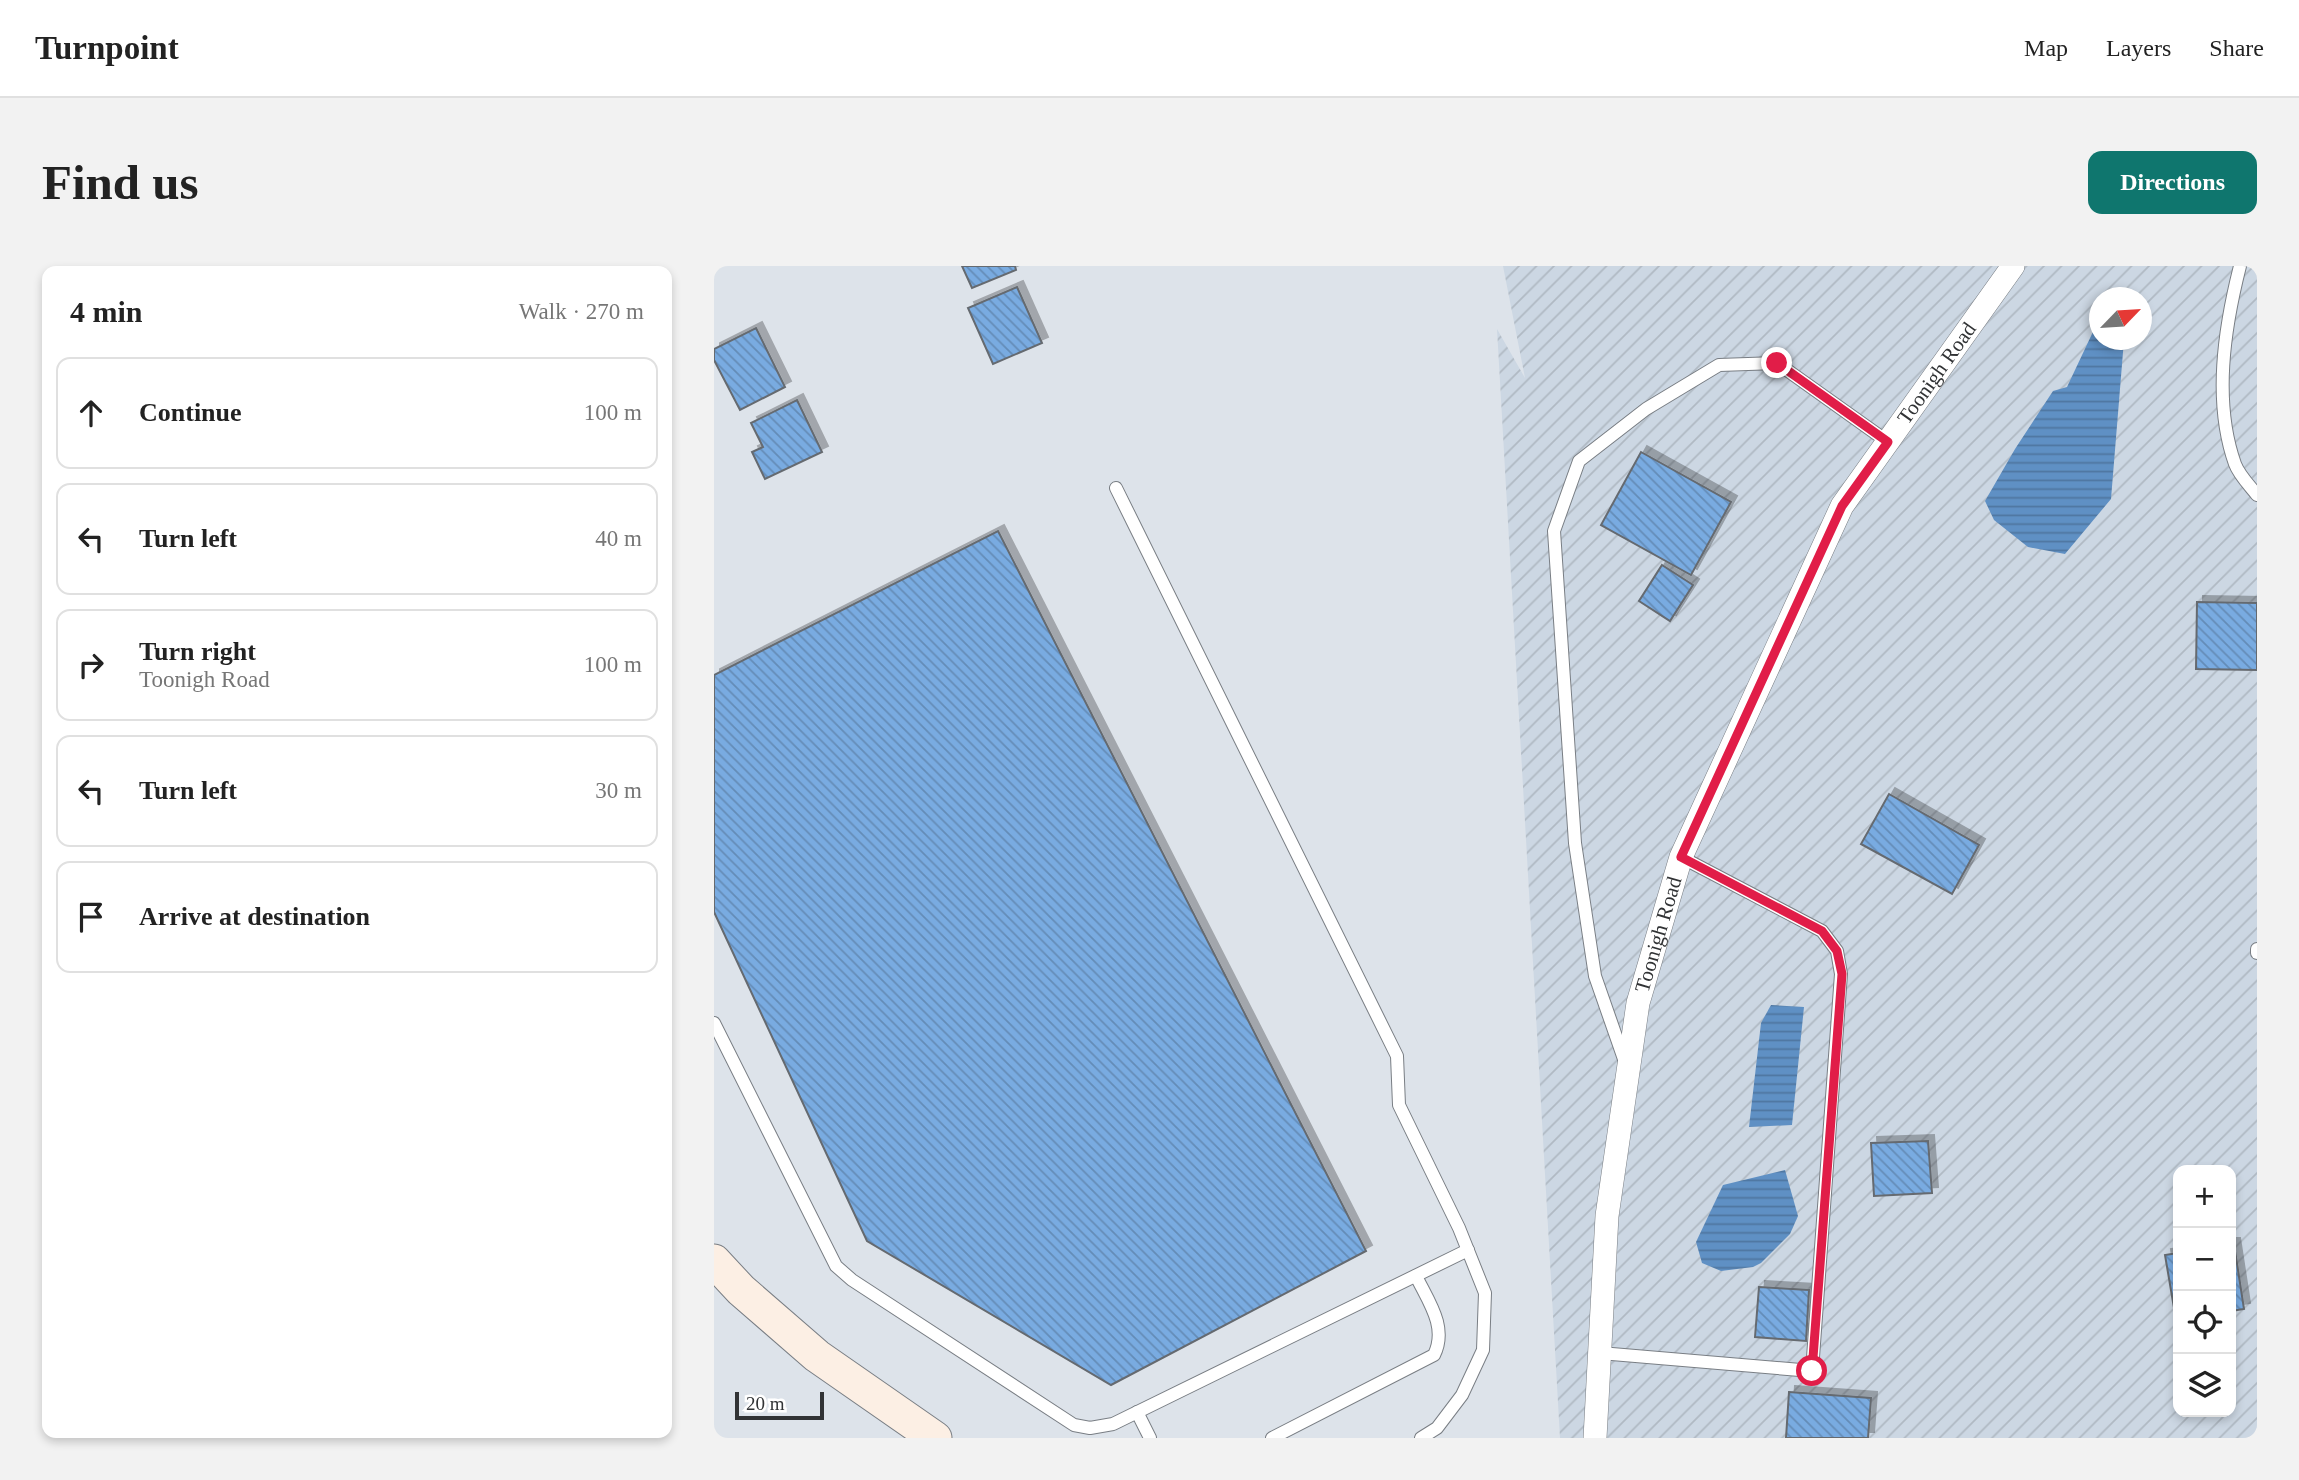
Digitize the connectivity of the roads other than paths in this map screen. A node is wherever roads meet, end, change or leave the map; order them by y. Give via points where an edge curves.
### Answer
1 (2014, 266) edge
2 (2240, 266) edge
3 (1888, 442) junction
4 (1116, 488) dead end
5 (2257, 495) edge
6 (1681, 857) junction
7 (714, 1023) edge
8 (1628, 1072) junction
9 (1468, 1250) junction
10 (714, 1261) edge
11 (1416, 1276) junction
12 (1600, 1353) junction
13 (1137, 1412) junction
14 (935, 1438) edge
15 (1150, 1438) edge
16 (1272, 1438) edge
17 (1421, 1438) edge
18 (1595, 1438) edge

1 - 3 street, Toonigh Road
2 - 5 lane via 2223,365 2223,412 2236,467
3 - 6 street, Toonigh Road via 1842,506
3 - 8 lane via 1777,363 1719,365 1646,409 1579,461 1554,531 1574,842 1595,976
4 - 9 lane via 1397,1056 1399,1105
6 - 8 street, Toonigh Road via 1638,1003
6 - 12 lane via 1822,931 1837,951 1842,974 1812,1371
7 - 13 lane via 836,1266 1074,1425 1113,1424
8 - 12 street, Toonigh Road via 1607,1216
9 - 11 lane
9 - 17 lane via 1485,1293 1483,1350 1462,1395 1437,1428
10 - 14 street via 817,1356
11 - 13 lane
11 - 16 lane via 1439,1324 1440,1344 1434,1355
12 - 18 street, Toonigh Road
13 - 15 lane

